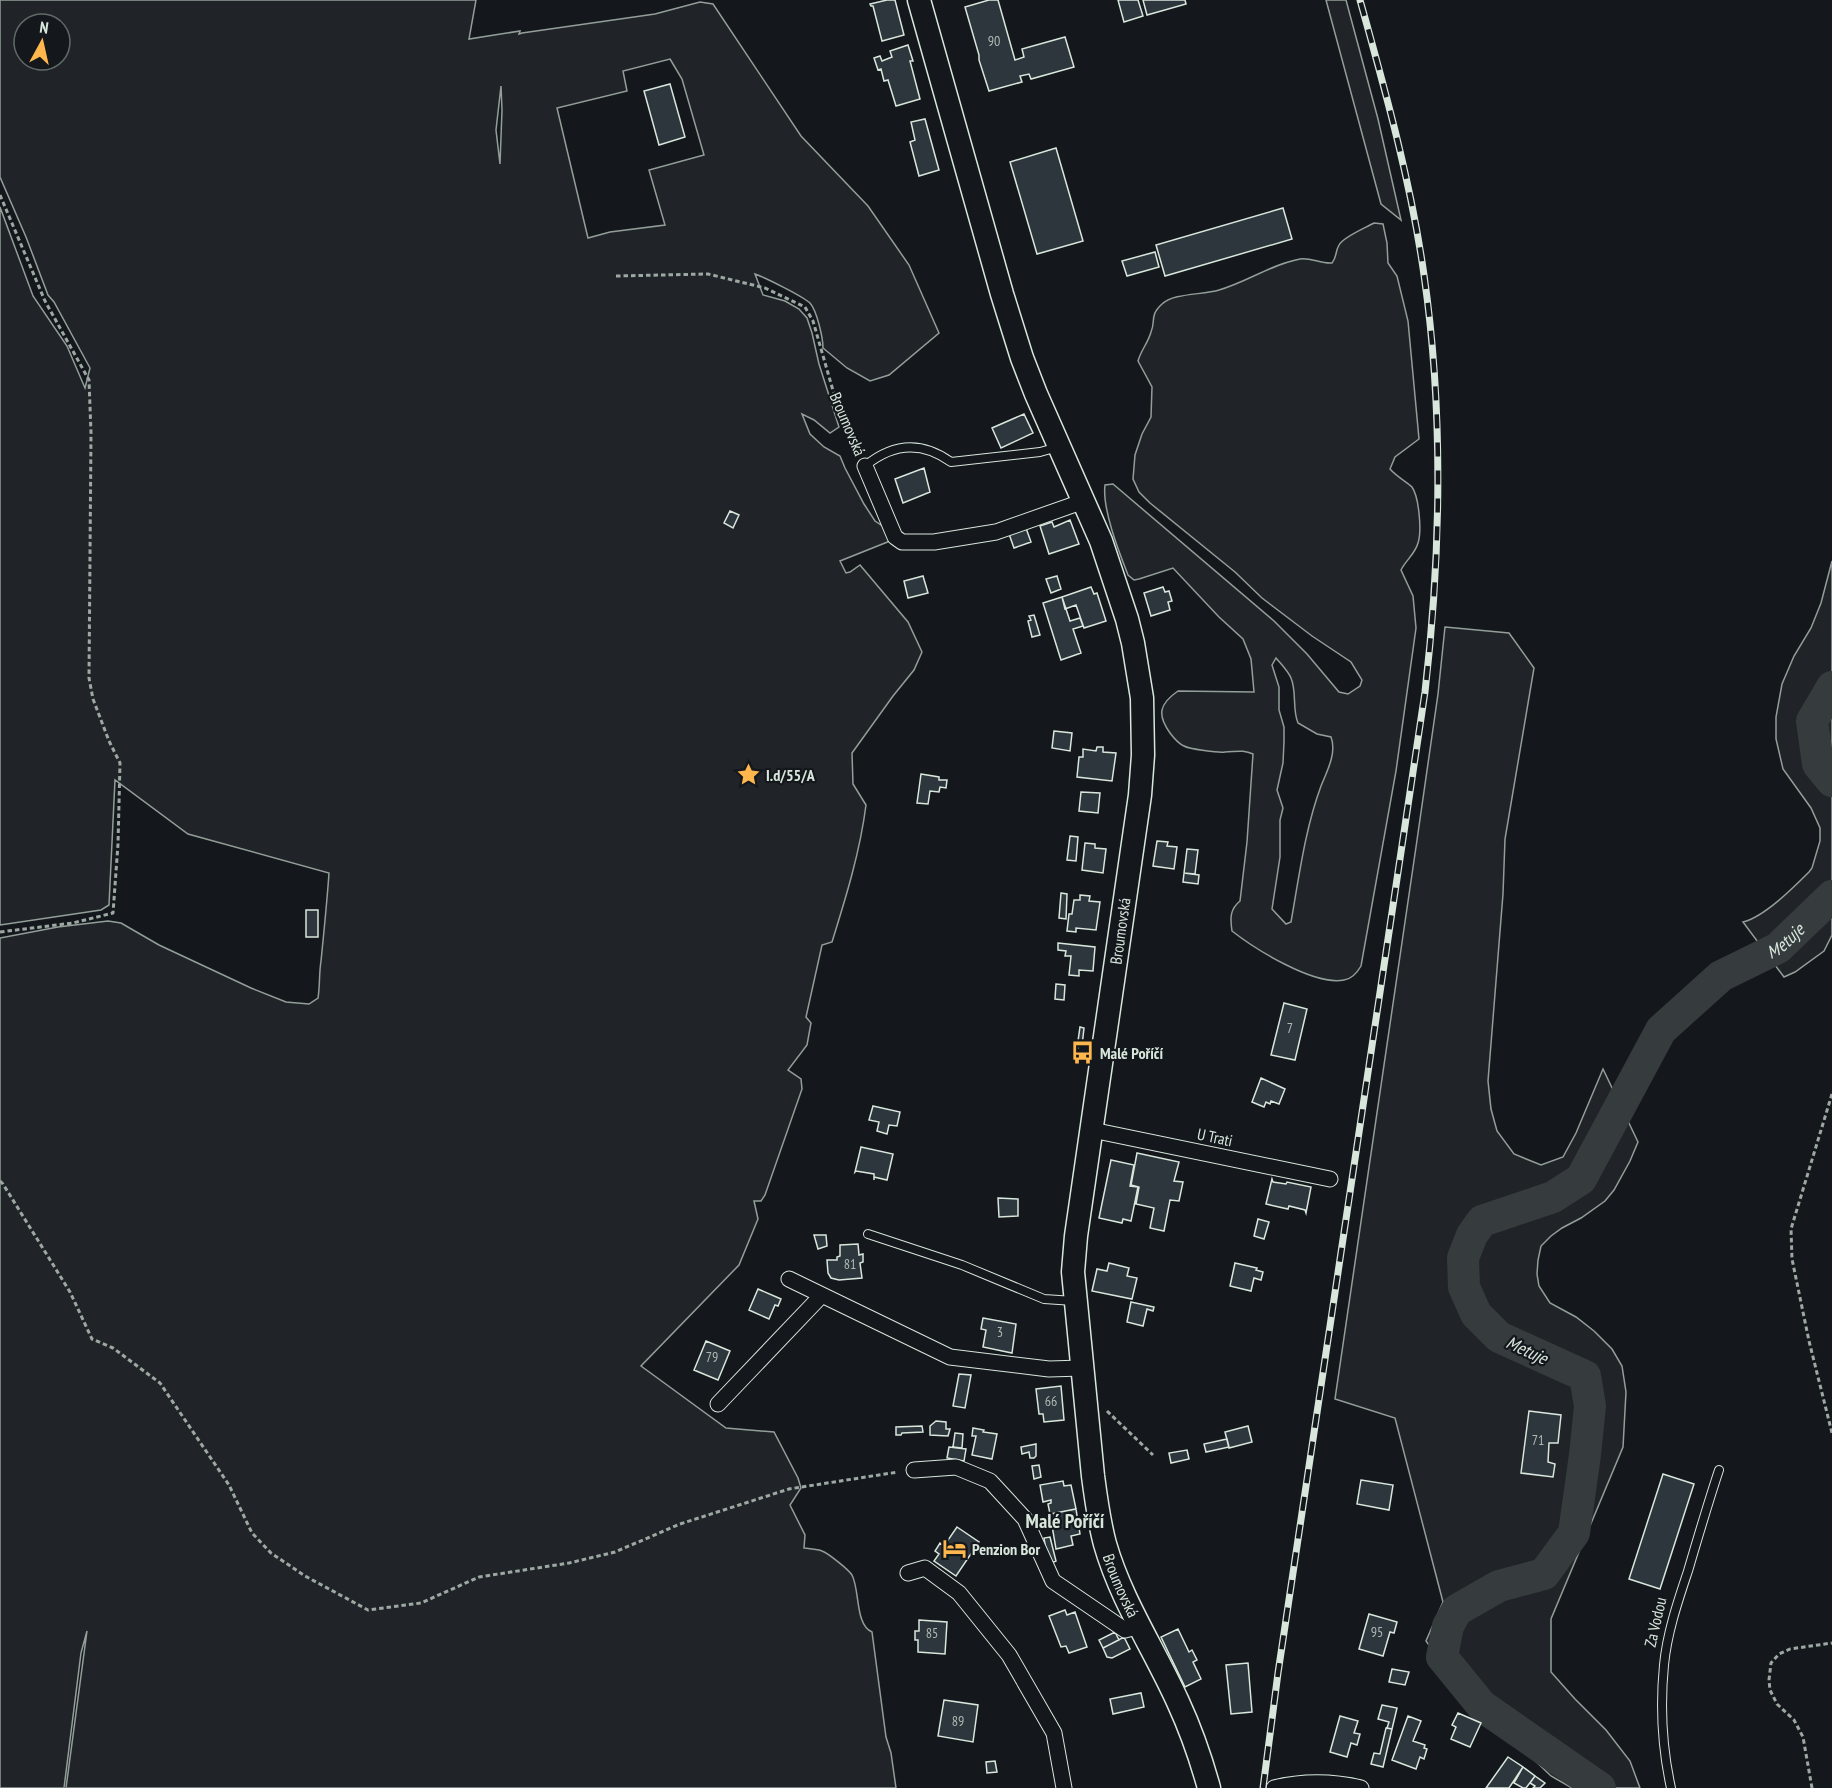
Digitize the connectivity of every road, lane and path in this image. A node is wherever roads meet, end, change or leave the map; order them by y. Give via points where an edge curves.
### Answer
1 (919, 0) edge
2 (0, 195) edge
3 (616, 276) dead end
4 (1059, 447) junction
5 (865, 466) junction
6 (1084, 501) junction
7 (0, 932) edge
8 (1832, 1094) edge
9 (1092, 1130) junction
10 (1330, 1179) dead end
11 (0, 1181) edge
12 (868, 1234) dead end
13 (789, 1279) dead end
14 (822, 1295) junction
15 (1076, 1301) junction
16 (1082, 1368) junction
17 (1085, 1400) junction
18 (718, 1404) dead end
19 (1832, 1433) edge
20 (1153, 1455) dead end
21 (914, 1470) joint
22 (1719, 1470) dead end
23 (908, 1573) dead end
24 (1140, 1626) junction
25 (1832, 1643) edge
26 (1064, 1788) edge
27 (1209, 1788) edge
28 (1274, 1788) edge
29 (1360, 1788) edge
30 (1671, 1788) edge
31 (1812, 1788) edge

1 - 4 main road, Broumovská via 1022,358
2 - 7 path via 45,301 89,380 89,678 93,699 120,763 113,913
3 - 5 path, Broumovská via 708,274 765,288 805,307 813,321 834,394
4 - 5 lane via 951,462 938,453 918,448 892,449
4 - 6 main road, Broumovská
5 - 6 street, Broumovská via 895,537 902,542 934,542 996,532
6 - 9 main road, Broumovská via 1127,619 1144,725 1140,795
8 - 19 path via 1791,1229 1792,1259
9 - 10 street, U Trati
9 - 15 main road, Broumovská via 1076,1236
11 - 21 path via 70,1292 92,1339 113,1348 160,1383 229,1485 252,1533 271,1553 305,1576 368,1610 421,1603 479,1577 615,1552 680,1524 789,1489
12 - 15 lane via 962,1265 1044,1299
13 - 14 street
14 - 16 street via 950,1357 1049,1369
14 - 18 street
15 - 16 main road, Broumovská
16 - 17 main road, Broumovská
17 - 20 path via 1097,1402
17 - 24 main road, Broumovská via 1096,1504 1114,1570
21 - 24 street via 956,1467 990,1481 1025,1519 1053,1581 1125,1630
22 - 30 lane, Za Vodou via 1664,1663 1663,1740
23 - 26 street via 925,1568 959,1593 1009,1655 1054,1733
24 - 27 main road, Broumovská via 1178,1701
25 - 31 path via 1779,1654 1772,1663 1769,1680 1777,1704 1794,1720 1803,1737
28 - 29 street via 1323,1784

